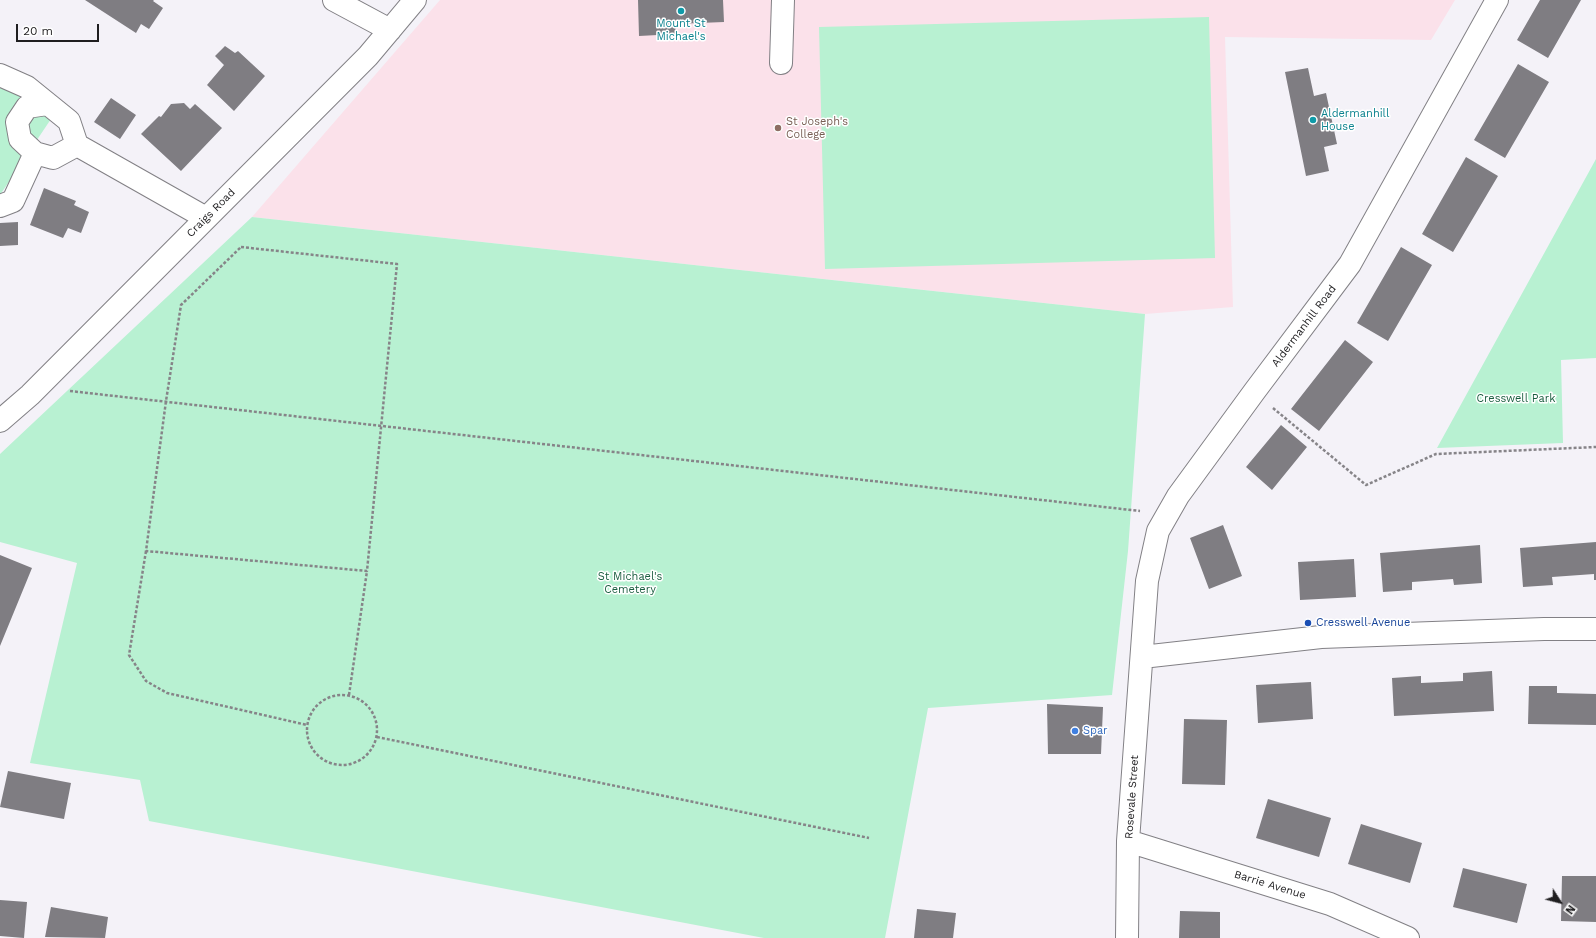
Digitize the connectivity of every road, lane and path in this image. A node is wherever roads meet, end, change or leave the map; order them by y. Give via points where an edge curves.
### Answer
1 (334, 0) edge
2 (415, 0) edge
3 (783, 0) edge
4 (1496, 0) edge
5 (390, 30) junction
6 (781, 63) dead end
7 (0, 75) edge
8 (47, 104) junction
9 (77, 145) junction
10 (35, 153) junction
11 (0, 206) edge
12 (206, 218) junction
13 (68, 391) dead end
14 (1254, 392) junction
15 (166, 401) junction
16 (0, 421) edge
17 (382, 426) junction
18 (1596, 447) edge
19 (1167, 514) junction
20 (146, 551) junction
21 (368, 571) junction
22 (1596, 629) edge
23 (1142, 657) junction
24 (349, 695) junction
25 (307, 725) junction
26 (377, 737) junction
27 (869, 838) dead end
28 (1128, 841) junction
29 (1127, 938) edge
30 (1408, 938) edge

1 - 5 street
2 - 5 street, Craigs Road
3 - 6 street
4 - 14 street, Aldermanhill Road via 1350,264
5 - 12 street, Craigs Road via 368,56
7 - 8 street via 27,87
8 - 9 street via 69,121
8 - 10 street via 27,107 17,122 20,139
9 - 10 street via 53,158
9 - 12 street
10 - 11 street via 13,201
12 - 16 street, Craigs Road
13 - 15 path
14 - 18 path via 1366,485 1436,454
14 - 19 street, Aldermanhill Road
15 - 17 path
15 - 17 path via 181,305 241,247 397,264
15 - 20 path
17 - 19 path
17 - 21 path
19 - 23 street, Aldermanhill Road via 1158,531 1147,581
20 - 21 path
20 - 25 path via 129,655 146,681 167,693
21 - 24 path
22 - 23 street via 1321,637
23 - 28 street, Rosevale Street
24 - 25 path via 326,698 310,714
24 - 26 path via 368,706 377,725
25 - 26 path via 307,737 311,748 319,758 330,764 354,764 373,748
26 - 27 path
28 - 29 street, Rosevale Street
28 - 30 street, Barrie Avenue via 1330,904

